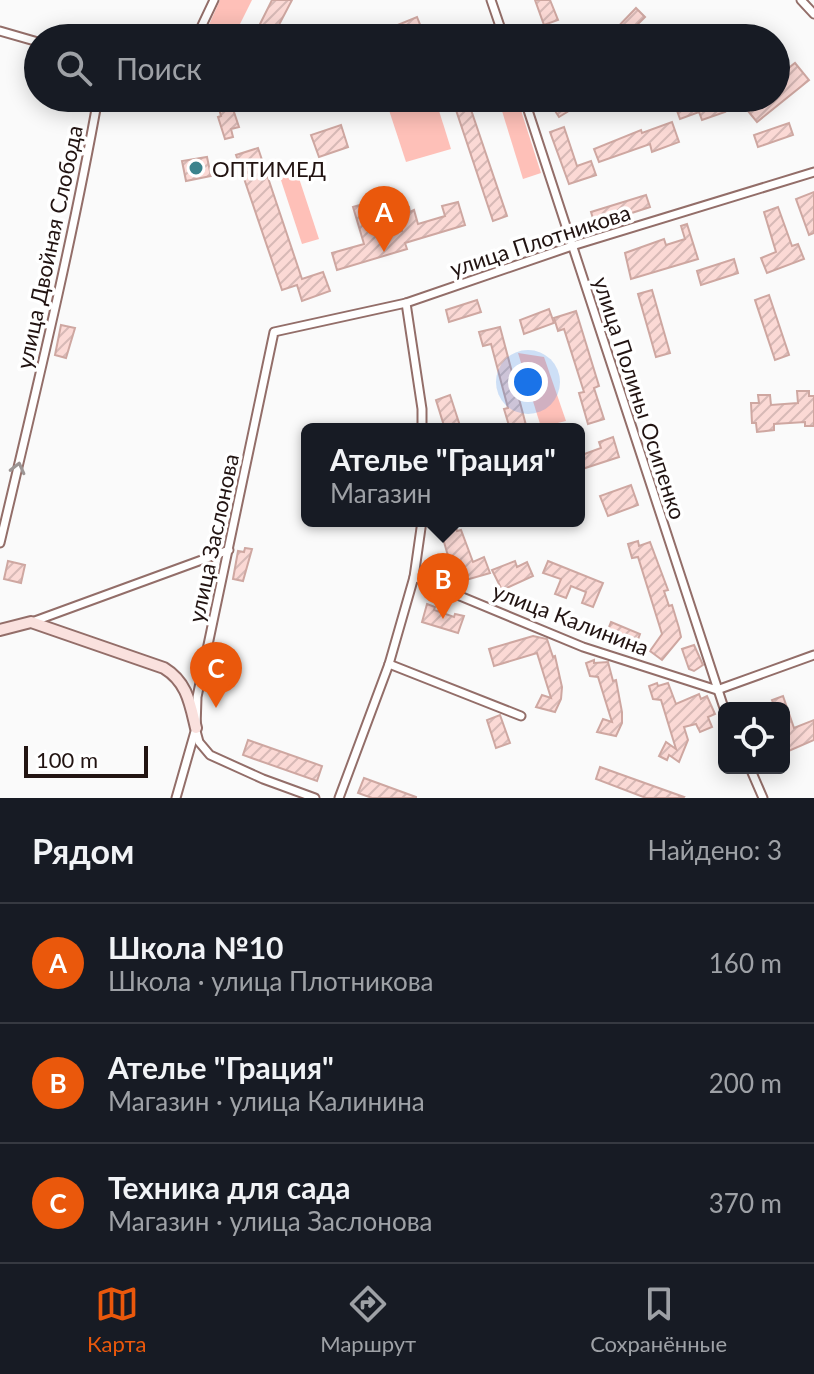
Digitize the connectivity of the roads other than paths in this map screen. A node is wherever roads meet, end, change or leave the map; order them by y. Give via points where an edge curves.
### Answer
1 (214, 0) edge
2 (491, 0) edge
3 (801, 0) edge
4 (814, 14) edge
5 (203, 24) edge
6 (499, 24) edge
7 (0, 31) edge
8 (24, 38) edge
9 (95, 112) edge
10 (529, 112) edge
11 (814, 172) edge
12 (572, 246) junction
13 (406, 303) junction
14 (274, 332) joint
15 (422, 423) edge
16 (421, 527) edge
17 (0, 543) edge
18 (229, 550) junction
19 (414, 577) junction
20 (31, 622) junction
21 (0, 630) edge
22 (814, 655) edge
23 (389, 664) junction
24 (717, 690) junction
25 (722, 702) edge
26 (521, 716) dead end
27 (196, 728) junction
28 (753, 774) edge
29 (176, 798) edge
30 (315, 798) edge
31 (339, 798) edge
32 (763, 798) edge

1 - 5 street
2 - 6 street
3 - 4 street
7 - 8 street
17 -> 9 street, улица Двойная Слобода via 47,353
10 - 12 street, улица Полины Осипенко
11 - 12 street, улица Плотникова
12 - 13 street, улица Плотникова
12 - 24 street, улица Полины Осипенко
13 - 14 street, улица Плотникова
13 - 15 street
14 - 18 street, улица Заслонова
16 - 19 street
18 - 20 street
18 - 27 street, улица Заслонова via 197,697
19 - 23 street
19 - 24 street, улица Калинина via 583,647
20 - 21 street
20 - 27 street via 176,675 186,689
22 - 24 street
23 - 26 street
23 - 31 street
24 - 25 street, улица Полины Осипенко
27 - 29 street, улица Заслонова
27 - 30 street via 210,755
28 - 32 street

